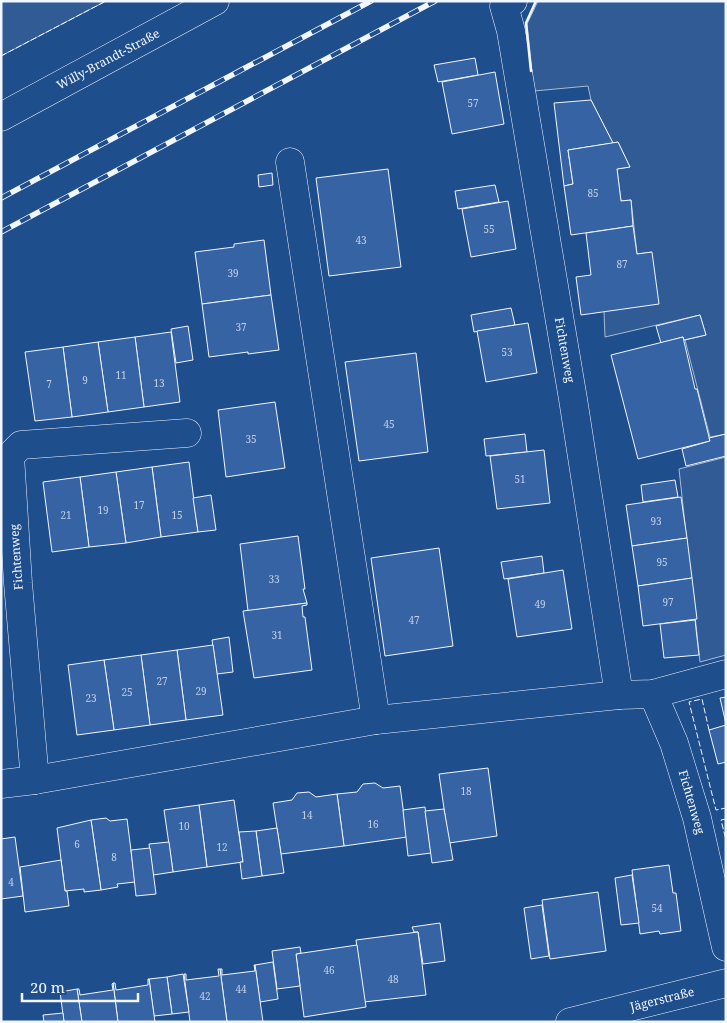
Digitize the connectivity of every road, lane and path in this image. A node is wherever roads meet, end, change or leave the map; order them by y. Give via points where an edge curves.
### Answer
1 (215, 1) edge
2 (508, 4) edge
3 (1, 117) edge
4 (290, 162) dead end
5 (187, 433) dead end
6 (726, 674) edge
7 (653, 694) junction
8 (619, 695) junction
9 (376, 720) junction
10 (35, 780) junction
11 (1, 784) edge
12 (726, 947) edge
13 (726, 983) edge
14 (570, 1022) edge

1 - 3 street, Willy-Brandt-Straße
2 - 8 street, Fichtenweg
4 - 9 street
5 - 10 street, Fichtenweg via 21,445 10,456
6 - 7 street
7 - 8 street
7 - 12 street, Fichtenweg via 674,743 697,818
8 - 9 street
9 - 10 street
10 - 11 street
13 - 14 street, Jägerstraße

